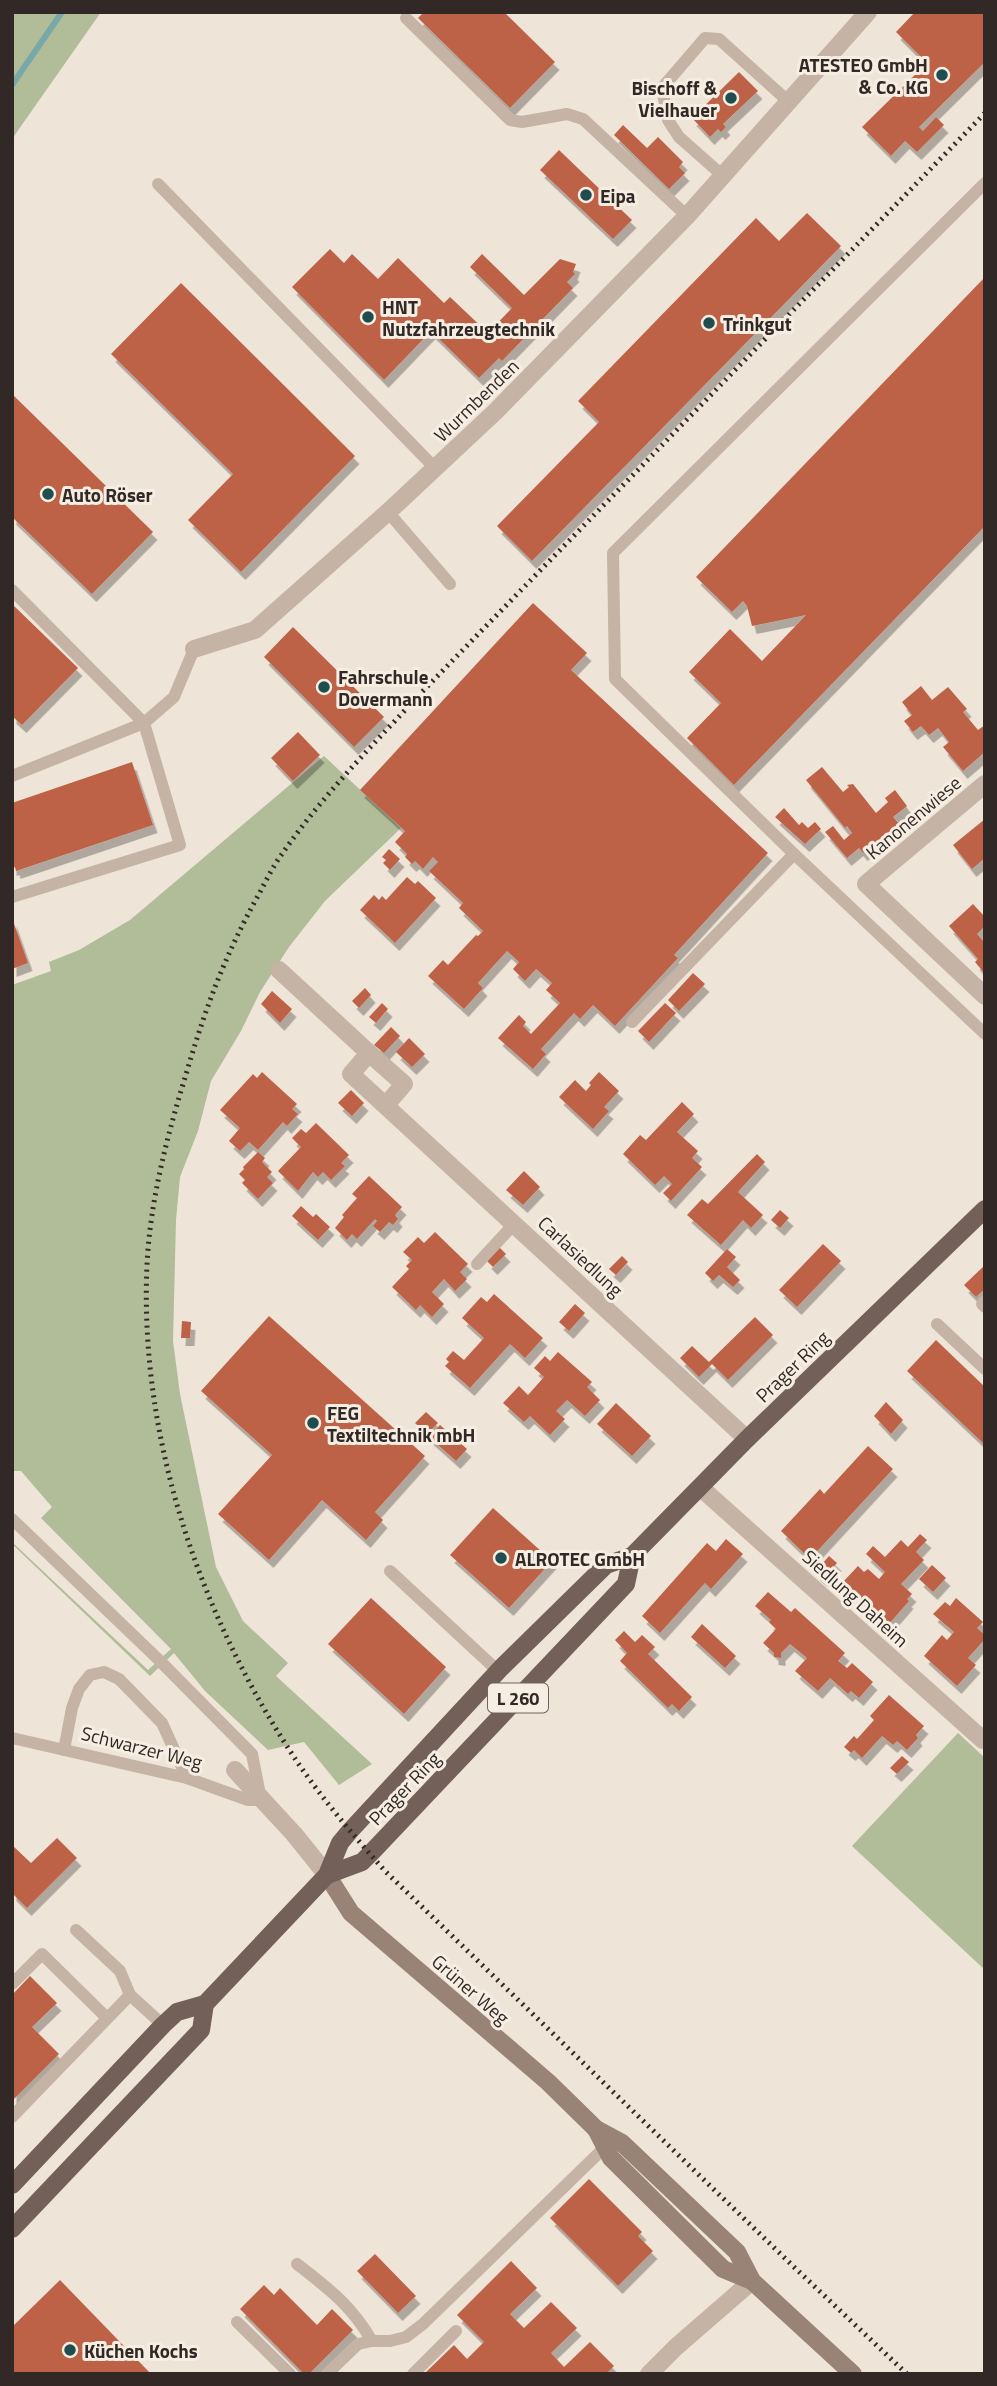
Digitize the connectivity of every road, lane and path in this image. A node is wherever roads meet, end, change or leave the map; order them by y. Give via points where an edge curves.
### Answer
1 (868, 12) edge
2 (406, 18) dead end
3 (789, 102) junction
4 (722, 175) junction
5 (985, 183) edge
6 (158, 184) dead end
7 (687, 216) junction
8 (435, 468) junction
9 (388, 512) junction
10 (450, 584) dead end
11 (12, 590) edge
12 (194, 649) joint
13 (144, 723) junction
14 (12, 776) edge
15 (985, 784) edge
16 (794, 854) junction
17 (12, 897) edge
18 (279, 971) dead end
19 (985, 996) edge
20 (632, 1022) dead end
21 (985, 1034) edge
22 (369, 1053) junction
23 (386, 1105) junction
24 (985, 1209) edge
25 (515, 1223) junction
26 (477, 1264) dead end
27 (985, 1301) edge
28 (985, 1307) edge
29 (937, 1324) dead end
30 (985, 1369) edge
31 (747, 1439) junction
32 (701, 1488) junction
33 (12, 1519) edge
34 (632, 1556) junction
35 (390, 1571) dead end
36 (498, 1671) junction
37 (12, 1738) edge
38 (984, 1740) edge
39 (64, 1750) junction
40 (235, 1770) dead end
41 (187, 1778) junction
42 (261, 1800) junction
43 (327, 1875) junction
44 (76, 1930) dead end
45 (12, 1984) edge
46 (130, 1995) junction
47 (205, 2004) junction
48 (107, 2018) junction
49 (163, 2025) junction
50 (12, 2117) edge
51 (596, 2129) junction
52 (605, 2147) junction
53 (12, 2185) edge
54 (12, 2229) edge
55 (297, 2264) dead end
56 (752, 2281) junction
57 (237, 2322) dead end
58 (456, 2331) dead end
59 (372, 2341) junction
60 (290, 2374) edge
61 (327, 2374) edge
62 (413, 2374) edge
63 (649, 2374) edge
64 (853, 2374) edge

1 - 3 street, Wurmbenden
2 - 7 lane via 510,120 567,114 583,119
3 - 4 street, Wurmbenden
3 - 4 lane via 719,39 705,38 662,88 668,120 679,137
4 - 7 street, Wurmbenden
5 - 16 lane via 613,552 615,679
6 - 8 lane
7 - 8 street, Wurmbenden via 506,402
8 - 9 street, Wurmbenden
9 - 10 lane
9 - 12 street, Wurmbenden via 255,630
11 - 13 lane
12 - 13 lane via 174,696
13 - 14 lane
13 - 17 lane via 180,845
15 - 19 street, Kanonenwiese via 866,884
16 - 20 lane
16 - 21 lane
18 - 22 street
22 - 23 street, Carlasiedlung via 351,1074
22 - 23 street via 404,1084
23 - 25 street, Carlasiedlung
24 - 31 main road, Prager Ring / L 260
25 - 26 lane
25 - 31 street, Carlasiedlung
27 - 28 lane
29 - 30 lane
31 - 32 main road, Prager Ring / L 260
32 - 34 main road, Prager Ring / L 260
32 - 38 street, Siedlung Daheim
33 - 42 lane via 252,1754
34 - 36 main road, Prager Ring / L 260 via 606,1564
34 - 43 main road, Prager Ring / L 260 via 626,1584 370,1854 362,1862
35 - 36 lane
36 - 43 main road, Prager Ring / L 260 via 350,1831
37 - 39 lane, Schwarzer Weg
39 - 41 lane, Schwarzer Weg
39 - 41 lane via 79,1689 90,1675 104,1672 119,1679 162,1723
40 - 42 street
41 - 42 lane, Schwarzer Weg via 248,1800
42 - 43 street
43 - 47 main road, Prager Ring / L 260
43 - 51 street, Grüner Weg via 351,1913 548,2082
44 - 46 lane via 120,1970
45 - 48 lane via 42,1954
46 - 48 lane
46 - 49 lane
47 - 49 main road, Prager Ring / L 260 via 177,2012
47 - 54 main road, Prager Ring / L 260 via 201,2030
48 - 50 lane
49 - 53 main road, Prager Ring / L 260
51 - 52 street, Grüner Weg
51 - 56 street, Grüner Weg via 622,2143 737,2252
52 - 56 street, Grüner Weg via 723,2269
52 - 59 lane via 424,2324 405,2337
55 - 59 lane via 341,2298
56 - 63 street
56 - 64 street, Grüner Weg
57 - 60 lane
58 - 62 lane
59 - 61 lane via 358,2344

